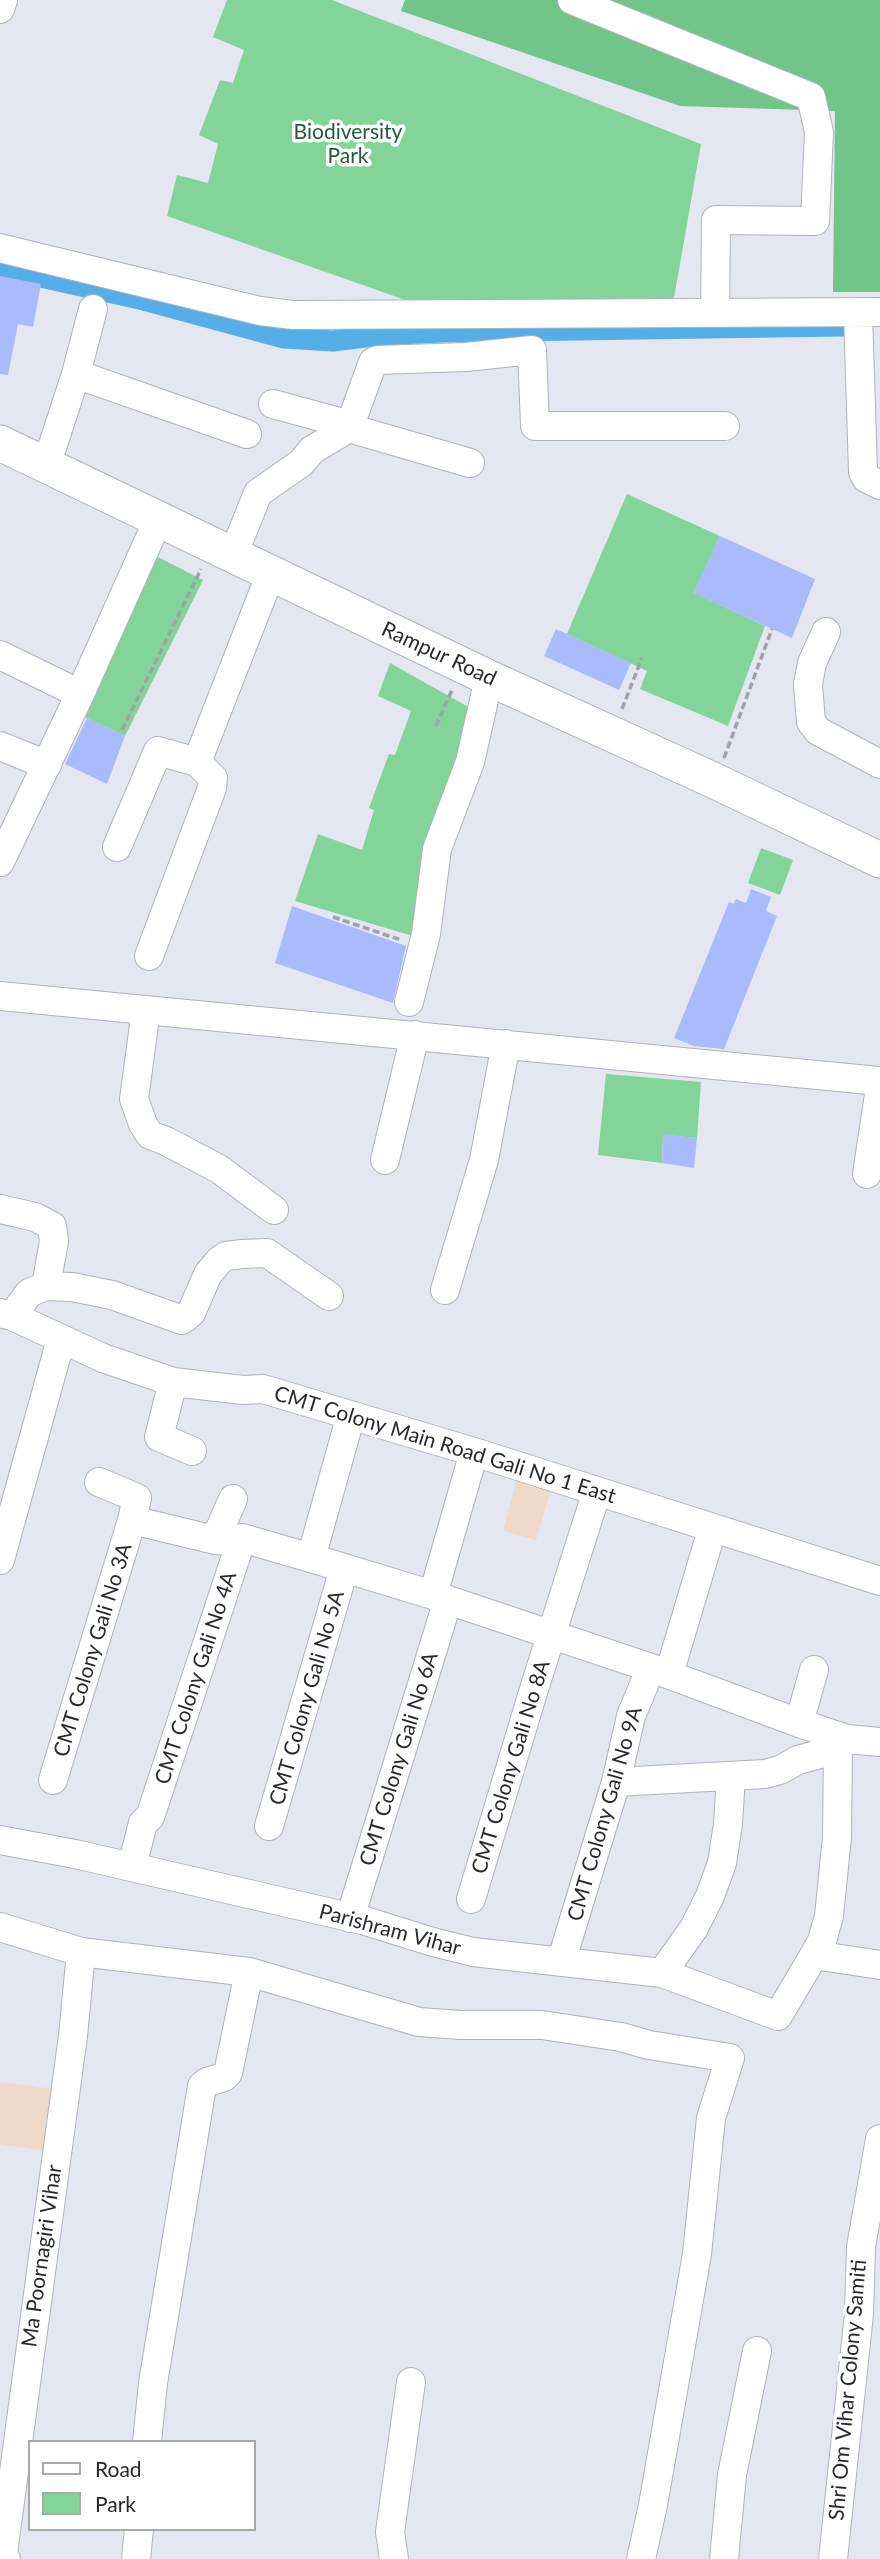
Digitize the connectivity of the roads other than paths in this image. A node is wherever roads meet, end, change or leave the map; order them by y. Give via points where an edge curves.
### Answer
1 (3, 0) edge
2 (572, 0) edge
3 (0, 9) edge
4 (0, 248) edge
5 (93, 309) dead end
6 (715, 313) junction
7 (864, 319) edge
8 (76, 374) junction
9 (273, 404) dead end
10 (726, 426) dead end
11 (349, 427) junction
12 (247, 434) dead end
13 (0, 443) edge
14 (470, 463) dead end
15 (46, 466) junction
16 (880, 485) edge
17 (158, 520) junction
18 (223, 550) junction
19 (271, 573) junction
20 (826, 632) dead end
21 (0, 655) edge
22 (476, 672) junction
23 (80, 694) junction
24 (0, 746) edge
25 (197, 762) junction
26 (880, 764) edge
27 (47, 765) junction
28 (5, 834) edge
29 (117, 847) dead end
30 (880, 860) edge
31 (0, 862) edge
32 (149, 956) dead end
33 (0, 996) edge
34 (409, 1002) dead end
35 (145, 1016) junction
36 (414, 1042) junction
37 (505, 1051) junction
38 (880, 1081) edge
39 (880, 1088) edge
40 (879, 1094) edge
41 (386, 1160) dead end
42 (867, 1174) dead end
43 (0, 1209) edge
44 (274, 1210) dead end
45 (46, 1286) junction
46 (445, 1290) dead end
47 (328, 1296) dead end
48 (6, 1315) edge
49 (61, 1339) junction
50 (173, 1382) junction
51 (351, 1415) junction
52 (192, 1451) dead end
53 (474, 1452) junction
54 (99, 1482) dead end
55 (597, 1491) junction
56 (233, 1499) dead end
57 (132, 1520) junction
58 (712, 1530) junction
59 (229, 1539) junction
60 (311, 1558) junction
61 (0, 1560) edge
62 (344, 1569) junction
63 (880, 1581) edge
64 (440, 1598) junction
65 (552, 1635) junction
66 (660, 1671) junction
67 (814, 1671) dead end
68 (799, 1723) junction
69 (880, 1742) edge
70 (842, 1744) junction
71 (731, 1776) junction
72 (53, 1780) dead end
73 (616, 1782) junction
74 (269, 1826) dead end
75 (0, 1840) edge
76 (132, 1867) junction
77 (471, 1899) dead end
78 (350, 1918) junction
79 (0, 1927) edge
80 (82, 1952) junction
81 (814, 1955) junction
82 (561, 1962) junction
83 (880, 1965) edge
84 (249, 1972) junction
85 (662, 1973) junction
86 (880, 2138) edge
87 (758, 2351) dead end
88 (411, 2382) dead end
89 (147, 2440) edge
90 (139, 2531) edge
91 (6, 2559) edge
92 (136, 2559) edge
93 (394, 2559) edge
94 (641, 2559) edge
95 (724, 2559) edge
96 (833, 2559) edge

1 - 3 street
2 - 6 street via 811,97 820,132 815,221 716,220
4 - 6 street via 293,315
5 - 8 street
6 - 7 street
7 - 16 street via 863,472
8 - 12 street
8 - 15 street
9 - 11 street
10 - 11 street via 535,426 532,350 377,360
11 - 14 street
11 - 18 street via 258,493
13 - 15 main road, Rampur Road
15 - 17 main road, Rampur Road
17 - 18 main road, Rampur Road
17 - 23 street
18 - 19 main road, Rampur Road
19 - 22 main road, Rampur Road
19 - 25 street
20 - 26 street via 808,684 811,722 818,731
21 - 23 street
22 - 30 main road, Rampur Road
22 - 34 street via 470,762 437,849 423,947
23 - 27 street
24 - 27 street
25 - 29 street via 158,751
25 - 32 street via 213,778 212,788
27 - 28 street
28 - 31 street
33 - 35 street
35 - 36 street
35 - 44 street via 134,1100 150,1135 219,1168
36 - 37 street
36 - 41 street
37 - 38 street
37 - 46 street via 484,1160
39 - 40 street
40 - 42 street
43 - 45 street via 52,1226
45 - 47 street via 112,1295 182,1320 191,1314 208,1274 219,1261 226,1256 267,1253
45 - 48 street via 29,1293
48 - 49 street, CMT Colony Main Road Gali No 1 East
49 - 50 street, CMT Colony Main Road Gali No 1 East
49 - 61 street
50 - 51 street, CMT Colony Main Road Gali No 1 East via 263,1389
50 - 52 street via 159,1437
51 - 53 street, CMT Colony Main Road Gali No 1 East
51 - 60 street
53 - 55 street, CMT Colony Main Road Gali No 1 East
53 - 64 street, CMT Colony Gali No 6A
54 - 57 street via 137,1498
55 - 58 street, CMT Colony Main Road Gali No 1 East
55 - 65 street, CMT Colony Gali No 8A
56 - 59 street, CMT Colony Gali No 4A
57 - 59 street
57 - 72 street, CMT Colony Gali No 3A
58 - 63 street, CMT Colony Main Road Gali No 1 East
58 - 66 street, CMT Colony Gali No 9A
59 - 60 street
59 - 76 street, CMT Colony Gali No 4A
60 - 62 street
62 - 64 street
62 - 74 street, CMT Colony Gali No 5A
64 - 65 street
64 - 78 street, CMT Colony Gali No 6A
65 - 66 street
65 - 77 street, CMT Colony Gali No 8A
66 - 68 street
66 - 73 street, CMT Colony Gali No 9A via 631,1716
67 - 68 street
68 - 70 street
69 - 70 street
70 - 71 street via 780,1770
70 - 81 street via 831,1895 822,1941
71 - 73 street
71 - 85 street via 722,1863 694,1928
73 - 82 street, CMT Colony Gali No 9A
75 - 76 street, Parishram Vihar
76 - 78 street, Parishram Vihar
78 - 82 street, Parishram Vihar via 473,1952
79 - 80 street
80 - 84 street
80 - 91 street, Ma Poornagiri Vihar via 3,2553
81 - 83 street
81 - 85 street, Parishram Vihar via 778,2016
82 - 85 street, Parishram Vihar
84 - 89 street via 228,2073 202,2086
84 - 94 street via 419,2022 542,2025 730,2058 710,2118 697,2254
86 - 96 street, Shri Om Vihar Colony Samiti via 861,2247 859,2314
87 - 95 street via 732,2475
88 - 93 street via 390,2532
90 - 92 street

